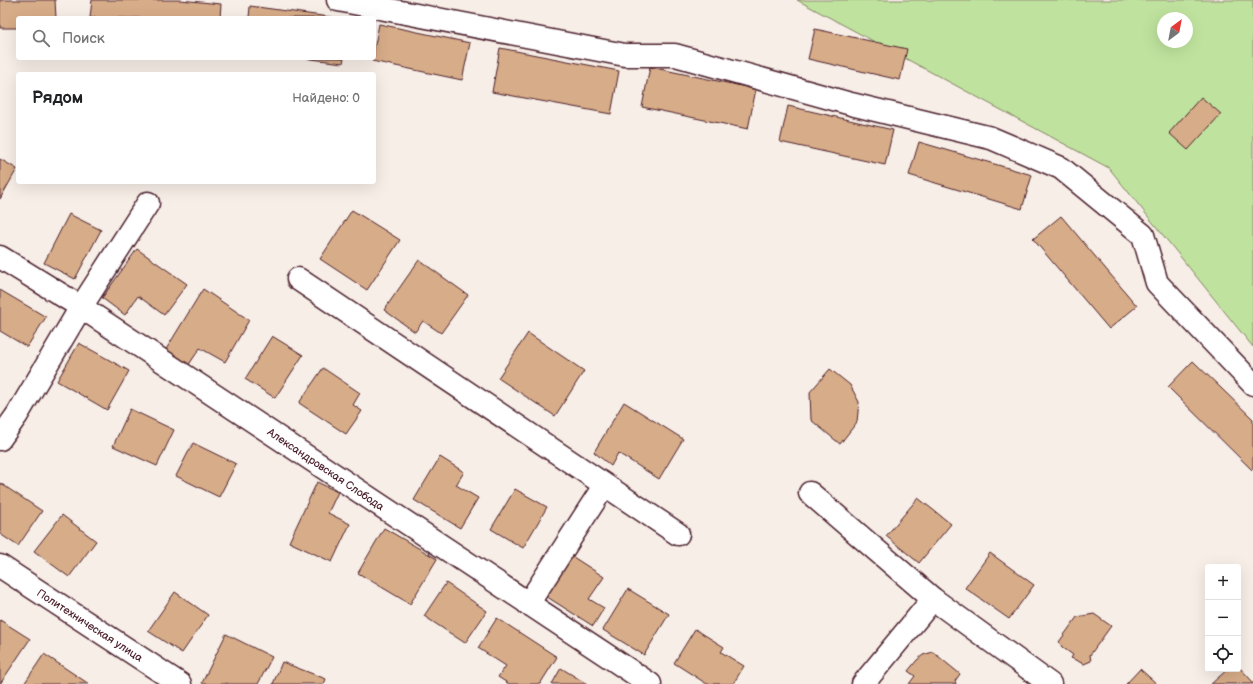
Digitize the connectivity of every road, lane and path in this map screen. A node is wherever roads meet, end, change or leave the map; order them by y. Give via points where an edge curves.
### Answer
1 (338, 0) edge
2 (148, 202) dead end
3 (0, 257) edge
4 (298, 279) dead end
5 (81, 307) junction
6 (1253, 384) edge
7 (0, 439) edge
8 (604, 486) junction
9 (810, 493) dead end
10 (678, 534) dead end
11 (0, 566) edge
12 (934, 599) junction
13 (528, 604) junction
14 (180, 684) edge
15 (650, 684) edge
16 (863, 684) edge
17 (1050, 684) edge

1 - 6 street via 625,55 675,55 851,104 991,138 1061,168 1143,235 1157,283
2 - 5 street
3 - 5 street, Александровская Слобода
4 - 8 street
5 - 7 street
5 - 13 street, Александровская Слобода
8 - 10 street
8 - 13 street
9 - 12 street
11 - 14 street, Политехническая улица
12 - 16 street
12 - 17 street
13 - 15 street, Александровская Слобода

